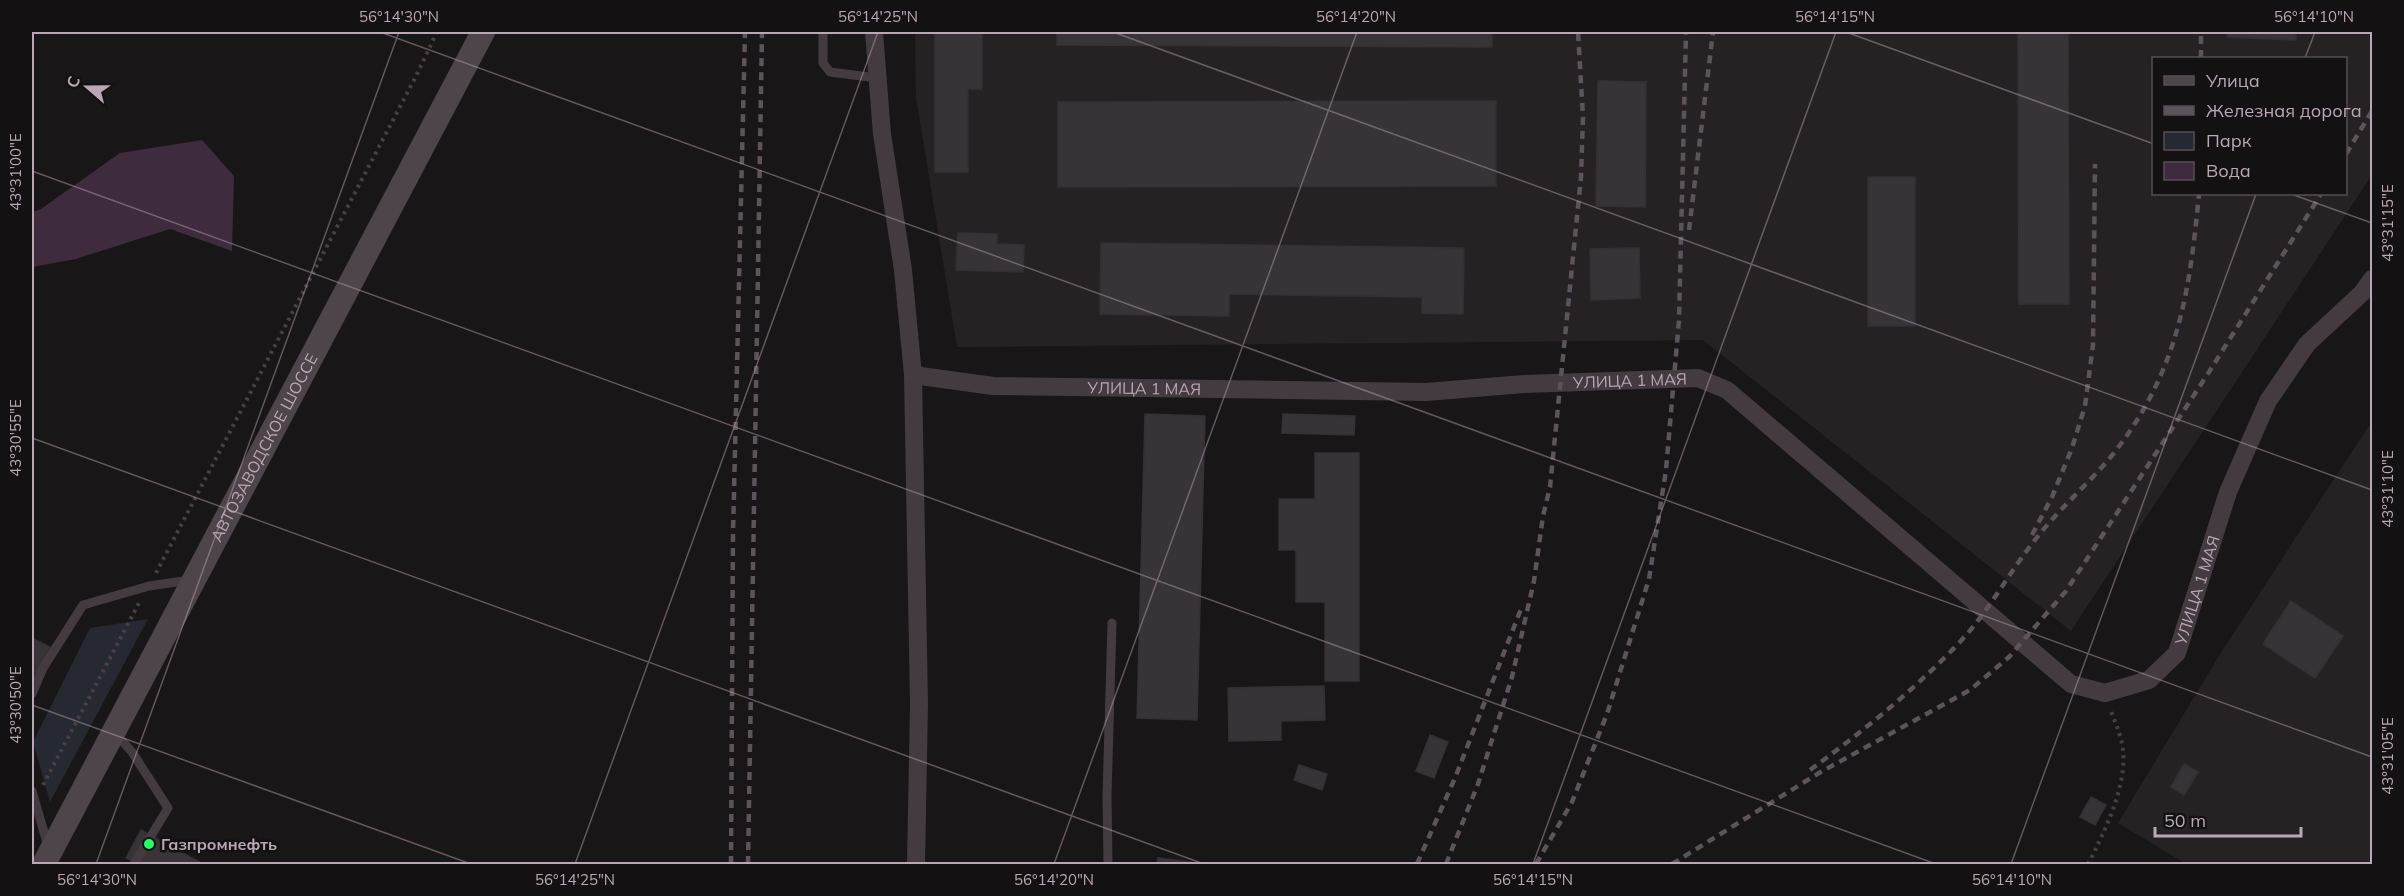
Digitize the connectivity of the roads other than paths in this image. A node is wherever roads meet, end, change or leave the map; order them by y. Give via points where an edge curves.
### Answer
1 (483, 32) edge
2 (823, 32) edge
3 (874, 32) edge
4 (877, 78) junction
5 (2373, 279) edge
6 (913, 375) junction
7 (195, 579) junction
8 (1112, 623) dead end
9 (32, 694) edge
10 (115, 733) junction
11 (33, 796) edge
12 (47, 859) edge
13 (134, 864) edge
14 (916, 864) edge
15 (1108, 864) edge

1 - 7 main road, АВТОЗАВОДСКОЕ ШОССЕ
2 - 4 lane via 824,63 830,72
3 - 4 street
4 - 6 street
5 - 6 street, УЛИЦА 1 МАЯ via 2307,344 2268,401 2228,492 2177,653 2150,680 2105,693 2071,684 1727,390 1698,378 1426,392 993,386
6 - 14 street via 919,704
7 - 9 lane via 149,586 83,604 43,668
7 - 10 main road, АВТОЗАВОДСКОЕ ШОССЕ
8 - 15 lane
10 - 12 main road, АВТОЗАВОДСКОЕ ШОССЕ
10 - 13 lane via 168,808
11 - 12 lane

